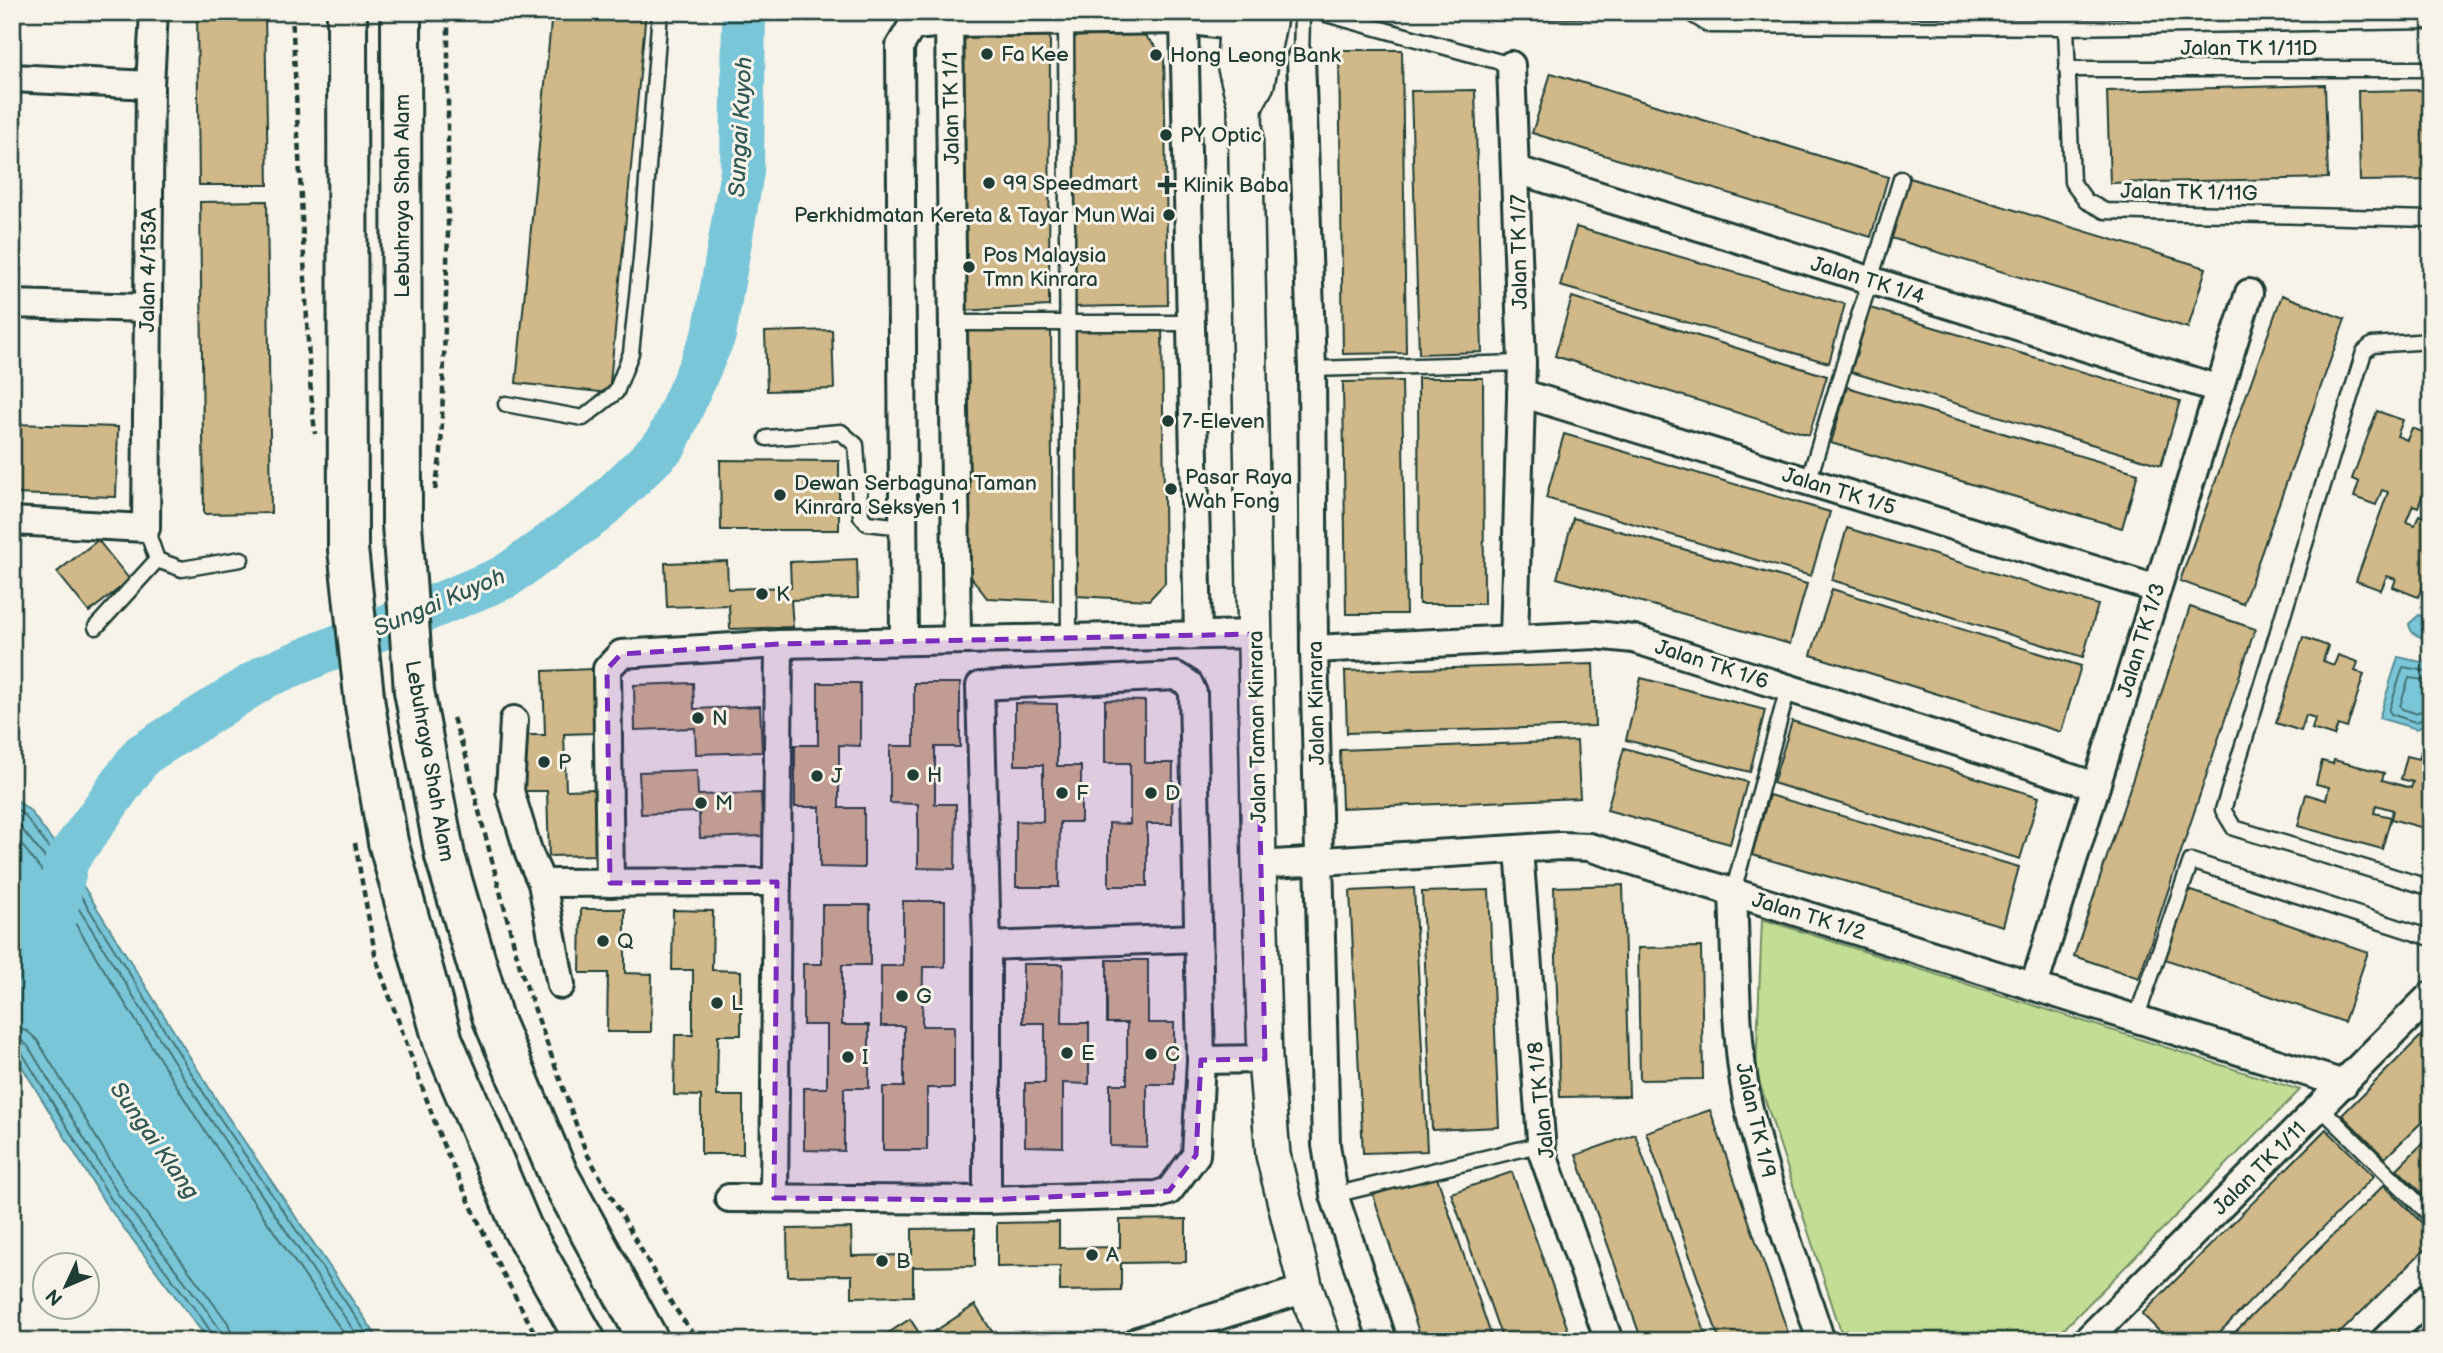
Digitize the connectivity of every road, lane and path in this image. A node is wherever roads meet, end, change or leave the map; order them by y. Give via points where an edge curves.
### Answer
1 (154, 12) edge
2 (292, 12) edge
3 (347, 12) edge
4 (401, 12) edge
5 (448, 12) edge
6 (660, 12) edge
7 (1309, 12) edge
8 (1319, 12) edge
9 (1688, 12) edge
10 (2327, 17) edge
11 (1236, 19) edge
12 (1184, 20) junction
13 (1994, 20) edge
14 (1269, 21) edge
15 (2431, 21) edge
16 (1066, 22) junction
17 (949, 23) junction
18 (2066, 27) junction
19 (1301, 58) joint
20 (1511, 65) joint
21 (2067, 69) junction
22 (2431, 69) edge
23 (12, 78) edge
24 (150, 85) junction
25 (1245, 106) junction
26 (1517, 170) junction
27 (1901, 179) dead end
28 (2431, 219) edge
29 (1870, 281) junction
30 (2249, 293) dead end
31 (12, 304) edge
32 (148, 308) junction
33 (954, 323) junction
34 (1192, 323) junction
35 (1068, 324) junction
36 (2431, 341) edge
37 (1522, 363) junction
38 (1312, 369) junction
39 (2219, 389) junction
40 (1521, 393) junction
41 (506, 404) dead end
42 (767, 438) dead end
43 (315, 442) dead end
44 (1808, 482) junction
45 (435, 491) dead end
46 (12, 521) edge
47 (903, 527) junction
48 (146, 528) junction
49 (241, 559) dead end
50 (157, 560) junction
51 (2157, 589) junction
52 (96, 627) dead end
53 (1198, 634) junction
54 (1256, 634) junction
55 (1069, 637) junction
56 (957, 639) junction
57 (1514, 639) junction
58 (904, 641) junction
59 (779, 644) junction
60 (1314, 649) junction
61 (1788, 688) junction
62 (452, 716) dead end
63 (514, 720) dead end
64 (2096, 786) junction
65 (1518, 849) junction
66 (1320, 862) junction
67 (1259, 866) junction
68 (777, 882) junction
69 (542, 883) junction
70 (610, 883) junction
71 (2431, 888) edge
72 (1733, 892) junction
73 (2431, 938) edge
74 (1198, 939) junction
75 (987, 946) junction
76 (561, 985) dead end
77 (2034, 986) junction
78 (2431, 995) edge
79 (2136, 1019) junction
80 (1265, 1059) junction
81 (1201, 1060) junction
82 (2344, 1084) junction
83 (2320, 1107) junction
84 (1542, 1144) junction
85 (1334, 1195) junction
86 (729, 1198) dead end
87 (774, 1198) junction
88 (987, 1200) junction
89 (2431, 1216) edge
90 (1306, 1289) junction
91 (2431, 1295) edge
92 (586, 1341) edge
93 (649, 1341) edge
94 (698, 1341) edge
95 (1137, 1341) edge
96 (1324, 1341) edge
97 (1383, 1341) edge
98 (1609, 1341) edge
99 (1821, 1341) edge
100 (2086, 1341) edge
101 (2384, 1341) edge

1 - 24 street, Jalan 4/153A
2 - 43 path
3 - 92 highway via 348,549 365,705 388,842 443,1041 522,1228
4 - 93 highway, Lebuhraya Shah Alam via 402,524 414,691 445,856 493,1019 558,1174
5 - 45 path via 448,232 441,452
6 - 41 lane via 631,353 616,392 583,418
7 - 19 lane via 1302,17
8 - 20 lane, Jalan TK 1/7
9 - 13 lane via 1709,25
10 - 15 lane
10 - 18 lane
11 - 12 street
11 - 14 street
11 - 25 street, Jalan Taman Kinrara via 1234,64
12 - 16 street
12 - 34 street
13 - 18 lane
14 - 25 street, Jalan Taman Kinrara via 1257,84
16 - 17 street
16 - 35 lane
17 - 33 street, Jalan TK 1/1
17 - 47 street, Jalan TK 1/1 via 912,26 900,46
18 - 21 lane, Jalan TK 1/11G
19 - 38 street, Jalan Kinrara
20 - 26 street, Jalan TK 1/7
21 - 22 lane, Jalan TK 1/11D
21 - 28 lane, Jalan TK 1/11G via 2072,182 2086,201 2105,211
23 - 24 street
24 - 32 street, Jalan 4/153A
25 - 54 street, Jalan Taman Kinrara
26 - 29 street, Jalan TK 1/4
26 - 37 street, Jalan TK 1/7
27 - 29 lane
29 - 39 street, Jalan TK 1/4
29 - 44 lane
30 - 39 street, Jalan TK 1/3
31 - 32 street
32 - 48 street, Jalan 4/153A
33 - 35 lane
33 - 56 street, Jalan TK 1/1
34 - 35 lane
34 - 53 street
35 - 55 lane
36 - 71 lane via 2372,345 2364,352 2223,810 2234,828
37 - 38 lane
37 - 40 street, Jalan TK 1/7
38 - 60 street, Jalan Kinrara
39 - 51 street, Jalan TK 1/3
40 - 44 street, Jalan TK 1/5
40 - 57 street, Jalan TK 1/7
42 - 47 lane via 841,432 856,444 861,516 867,523
44 - 51 street, Jalan TK 1/5
46 - 48 street
47 - 58 street, Jalan TK 1/1
48 - 50 lane
49 - 50 lane via 181,569
50 - 52 lane
51 - 64 street, Jalan TK 1/3
53 - 54 street
53 - 55 street
54 - 67 street, Jalan Taman Kinrara
55 - 56 street
56 - 58 street
57 - 60 street, Jalan TK 1/6
57 - 61 street, Jalan TK 1/6 via 1594,635 1634,639
58 - 59 street
59 - 68 street
59 - 70 street via 621,654 607,669
60 - 66 street, Jalan Kinrara
61 - 64 street, Jalan TK 1/6
61 - 72 lane
62 - 94 path via 522,971 586,1152 672,1304
63 - 69 street via 510,791 528,854
64 - 77 street, Jalan TK 1/3
65 - 66 street, Jalan TK 1/2
65 - 72 street, Jalan TK 1/2 via 1589,847
65 - 84 street, Jalan TK 1/8
66 - 67 street, Jalan TK 1/2
66 - 85 street, Jalan Kinrara via 1326,1145
67 - 80 street, Jalan Taman Kinrara
68 - 70 street
68 - 87 street
69 - 70 street
69 - 76 street
72 - 77 street, Jalan TK 1/2
72 - 99 street, Jalan TK 1/9 via 1739,1041 1747,1100
73 - 79 lane via 2191,862
74 - 75 street
74 - 75 street via 1193,693 1189,684 1176,676 979,686
74 - 81 street
75 - 88 street
77 - 79 street, Jalan TK 1/2
78 - 82 street, Jalan TK 1/11
79 - 82 street, Jalan TK 1/2
80 - 81 street
80 - 90 street, Jalan Taman Kinrara via 1273,1155
81 - 88 street via 1196,1155 1169,1191
82 - 83 street, Jalan TK 1/11
83 - 89 lane
83 - 100 street, Jalan TK 1/11
84 - 85 lane
84 - 98 street, Jalan TK 1/8
85 - 97 street, Jalan Kinrara
86 - 87 street
87 - 88 street
90 - 95 street
90 - 96 street, Jalan Taman Kinrara
91 - 101 street

